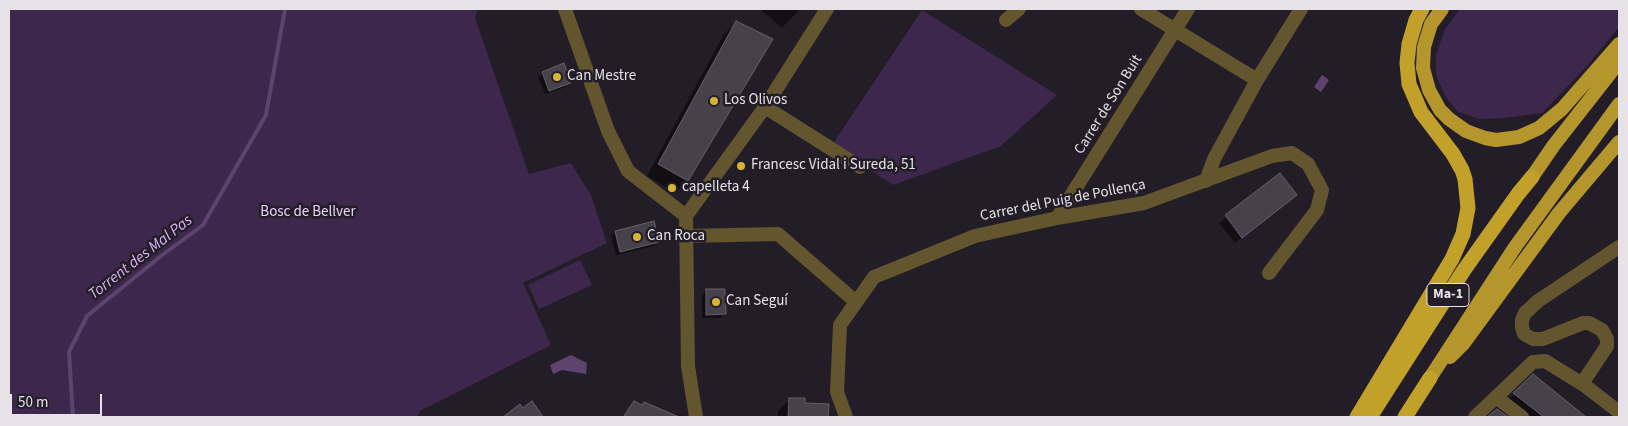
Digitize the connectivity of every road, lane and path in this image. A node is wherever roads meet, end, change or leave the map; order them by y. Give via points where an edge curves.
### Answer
1 (565, 9) edge
2 (827, 9) edge
3 (1019, 9) edge
4 (1141, 9) edge
5 (1188, 9) edge
6 (1301, 9) edge
7 (1422, 9) edge
8 (1442, 9) edge
9 (1006, 20) dead end
10 (1176, 30) junction
11 (1619, 44) edge
12 (1619, 62) edge
13 (1257, 80) junction
14 (1619, 104) edge
15 (765, 107) junction
16 (1619, 142) edge
17 (860, 167) dead end
18 (1532, 177) joint
19 (1206, 181) junction
20 (686, 216) junction
21 (1056, 218) junction
22 (686, 236) junction
23 (1619, 247) edge
24 (1269, 273) dead end
25 (856, 302) junction
26 (1430, 378) junction
27 (1584, 385) junction
28 (1496, 397) junction
29 (1619, 412) edge
30 (693, 415) edge
31 (846, 417) edge
32 (1357, 417) edge
33 (1370, 417) edge
34 (1405, 417) edge
35 (1475, 417) edge
36 (1522, 417) edge

1 - 20 street via 608,132 628,171
2 - 15 street
3 - 9 street
4 - 10 street
5 - 10 street, Carrer de Son Buit
6 - 13 street
7 - 32 highway via 1409,44 1410,84 1421,112 1462,170 1468,208 1463,234 1452,259
8 - 11 highway via 1431,24 1424,47 1427,84 1449,119 1466,131 1485,138 1519,137 1539,128 1562,109
10 - 13 street
10 - 21 street, Carrer de Son Buit
12 - 18 highway, Ma-1
13 - 19 street via 1214,159
14 - 26 highway, Ma-1 via 1525,234
15 - 17 street
15 - 20 street
16 - 26 highway via 1553,221 1463,344
18 - 33 highway, Ma-1 via 1460,277
19 - 21 street, Carrer del Puig de Pollença via 1144,203
19 - 24 street, Carrer del Puig de Pollença via 1272,156 1292,153 1308,164 1322,190 1317,210
20 - 22 street
21 - 25 street, Carrer del Puig de Pollença via 974,236 874,277
22 - 25 street via 778,234
22 - 30 street via 688,366
23 - 27 street via 1538,301 1524,313 1522,320 1524,334 1533,339 1543,339 1583,323 1602,330 1607,346
25 - 31 street, Carrer del Puig de Pollença via 840,325 838,392
26 - 34 highway, Ma-1
27 - 28 street via 1545,361 1533,362
27 - 29 street
28 - 35 street
28 - 36 street

